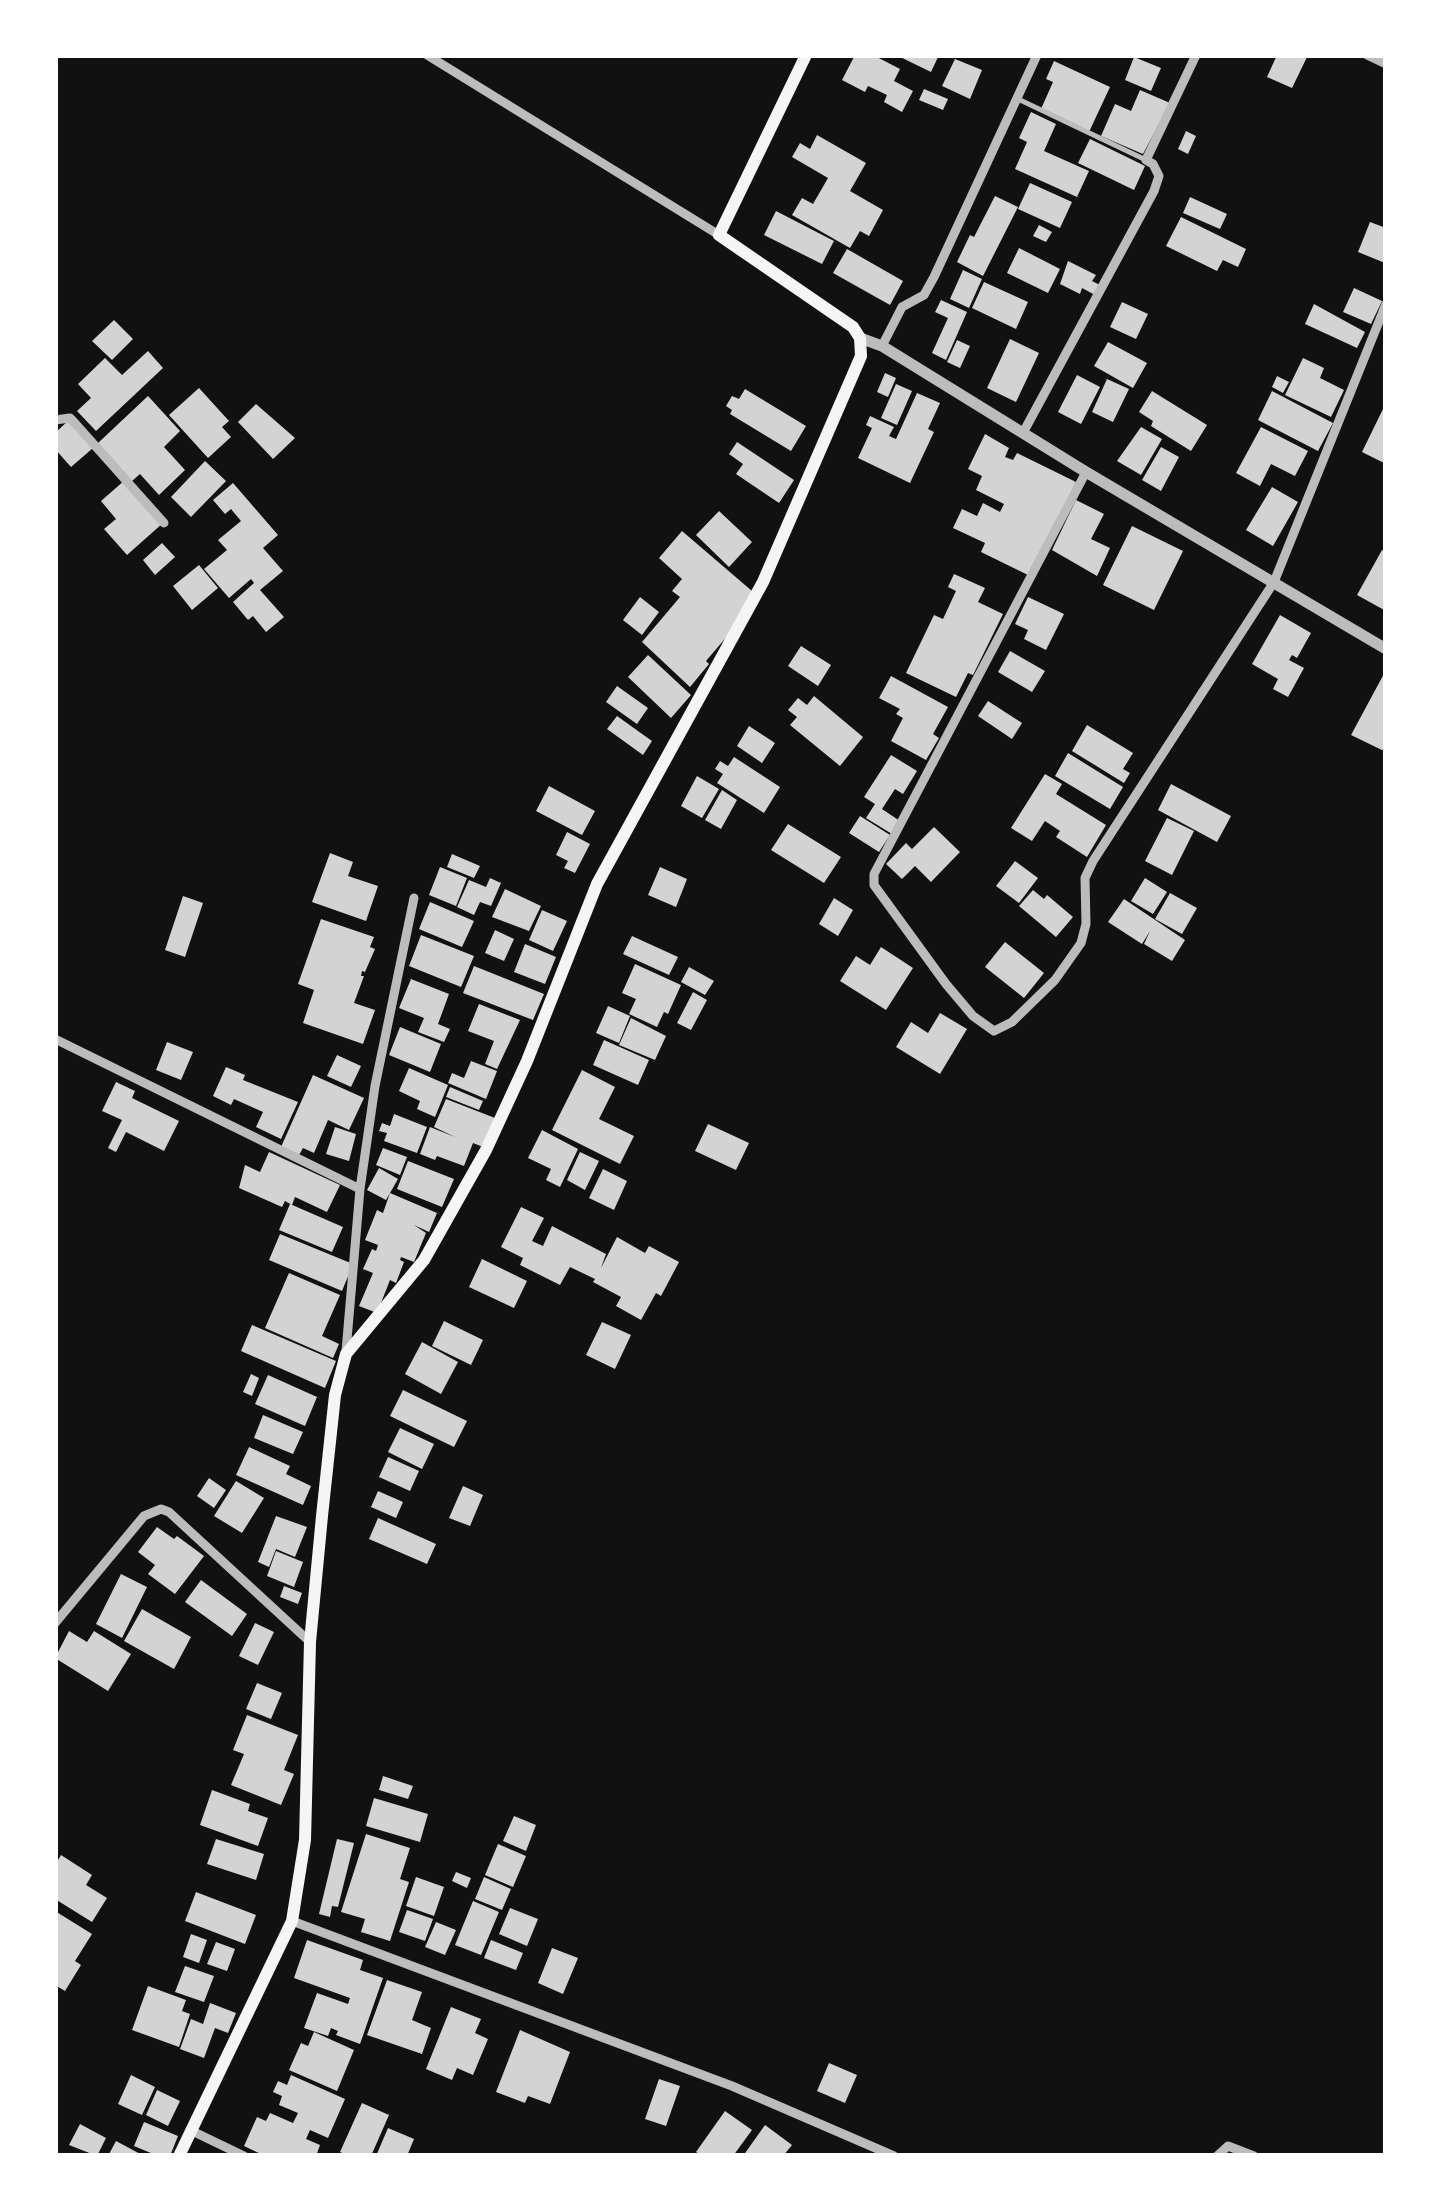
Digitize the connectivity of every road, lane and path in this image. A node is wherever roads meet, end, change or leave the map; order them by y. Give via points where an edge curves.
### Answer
1 (427, 55) edge
2 (806, 55) edge
3 (1037, 55) edge
4 (1196, 55) edge
5 (1367, 55) edge
6 (1386, 64) edge
7 (1017, 98) junction
8 (1146, 160) junction
9 (719, 235) junction
10 (1386, 304) edge
11 (860, 338) junction
12 (882, 346) junction
13 (55, 420) edge
14 (1024, 431) junction
15 (1086, 472) junction
16 (164, 523) dead end
17 (1274, 582) junction
18 (1386, 649) edge
19 (414, 898) dead end
20 (55, 1039) edge
21 (360, 1189) junction
22 (346, 1354) junction
23 (55, 1623) edge
24 (310, 1642) junction
25 (292, 1921) junction
26 (190, 2130) junction
27 (179, 2156) edge
28 (244, 2156) edge
29 (894, 2156) edge
30 (1217, 2156) edge
31 (1254, 2156) edge

1 - 9 street
2 - 9 main road
3 - 7 street
4 - 8 street
5 - 6 street
7 - 8 lane
7 - 12 street via 924,296 902,307
8 - 14 street via 1159,176 1154,191
9 - 11 main road via 853,326
10 - 17 street
11 - 12 street
11 - 22 main road via 853,380 763,582 597,884 486,1150 424,1260
12 - 14 street
13 - 16 street via 70,418
14 - 15 street
15 - 17 street
15 - 17 street via 874,874 874,885 946,984 986,1027 994,1031 1012,1022 1081,943 1085,878 1093,860
17 - 18 street
19 - 21 street
20 - 21 street
21 - 22 street
22 - 24 main road via 335,1395
23 - 24 street via 144,1516 161,1509
24 - 25 main road via 305,1840
25 - 26 main road
25 - 29 street via 732,2086
26 - 27 main road
26 - 28 street
30 - 31 street via 1228,2146

